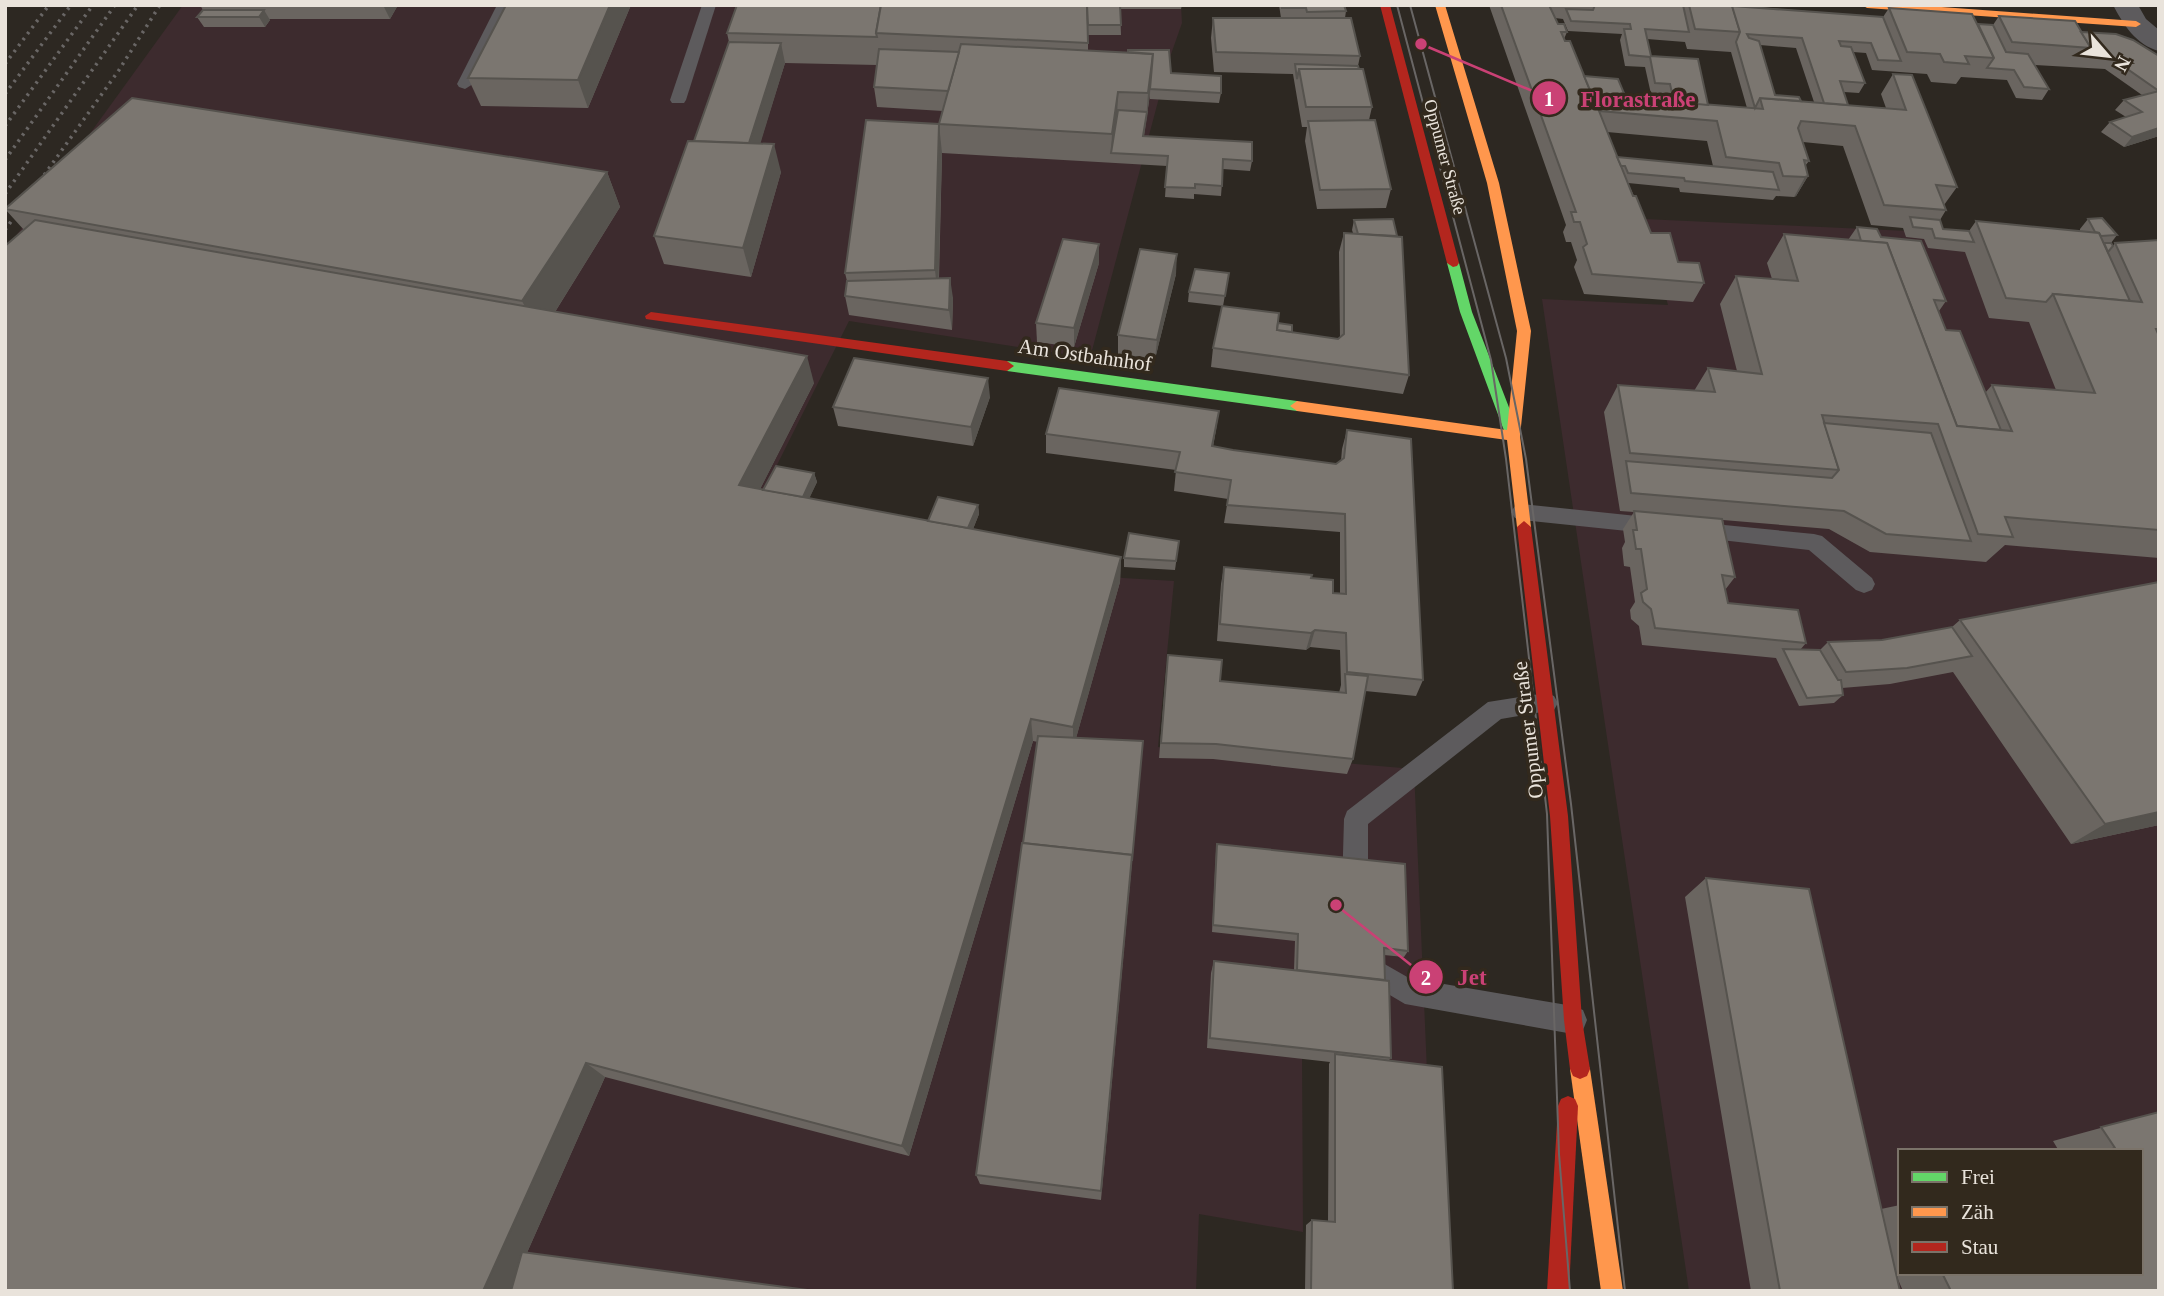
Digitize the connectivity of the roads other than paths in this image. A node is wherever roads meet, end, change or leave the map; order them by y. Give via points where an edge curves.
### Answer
1 (505, 5) edge
2 (709, 5) edge
3 (1385, 5) edge
4 (1440, 5) edge
5 (1867, 5) edge
6 (2130, 15) edge
7 (2159, 43) edge
8 (465, 84) dead end
9 (678, 100) dead end
10 (651, 316) dead end
11 (1513, 436) junction
12 (1522, 512) junction
13 (1864, 584) dead end
14 (1546, 703) junction
15 (1355, 917) edge
16 (1355, 945) edge
17 (1573, 1020) junction
18 (1558, 1291) edge
19 (1612, 1291) edge

1 - 8 lane
2 - 9 lane
3 - 11 main road, Oppumer Straße via 1466,312
4 - 11 main road, Oppumer Straße via 1493,183 1524,331
5 - 6 main road
6 - 7 street
10 - 11 main road, Am Ostbahnhof
11 - 12 main road, Oppumer Straße
12 - 13 lane via 1814,542
12 - 14 main road, Oppumer Straße
14 - 15 lane via 1496,709 1356,819
14 - 17 main road, Oppumer Straße
16 - 17 lane via 1354,959 1405,991
17 - 18 main road, Oppumer Straße
17 - 19 main road, Oppumer Straße

